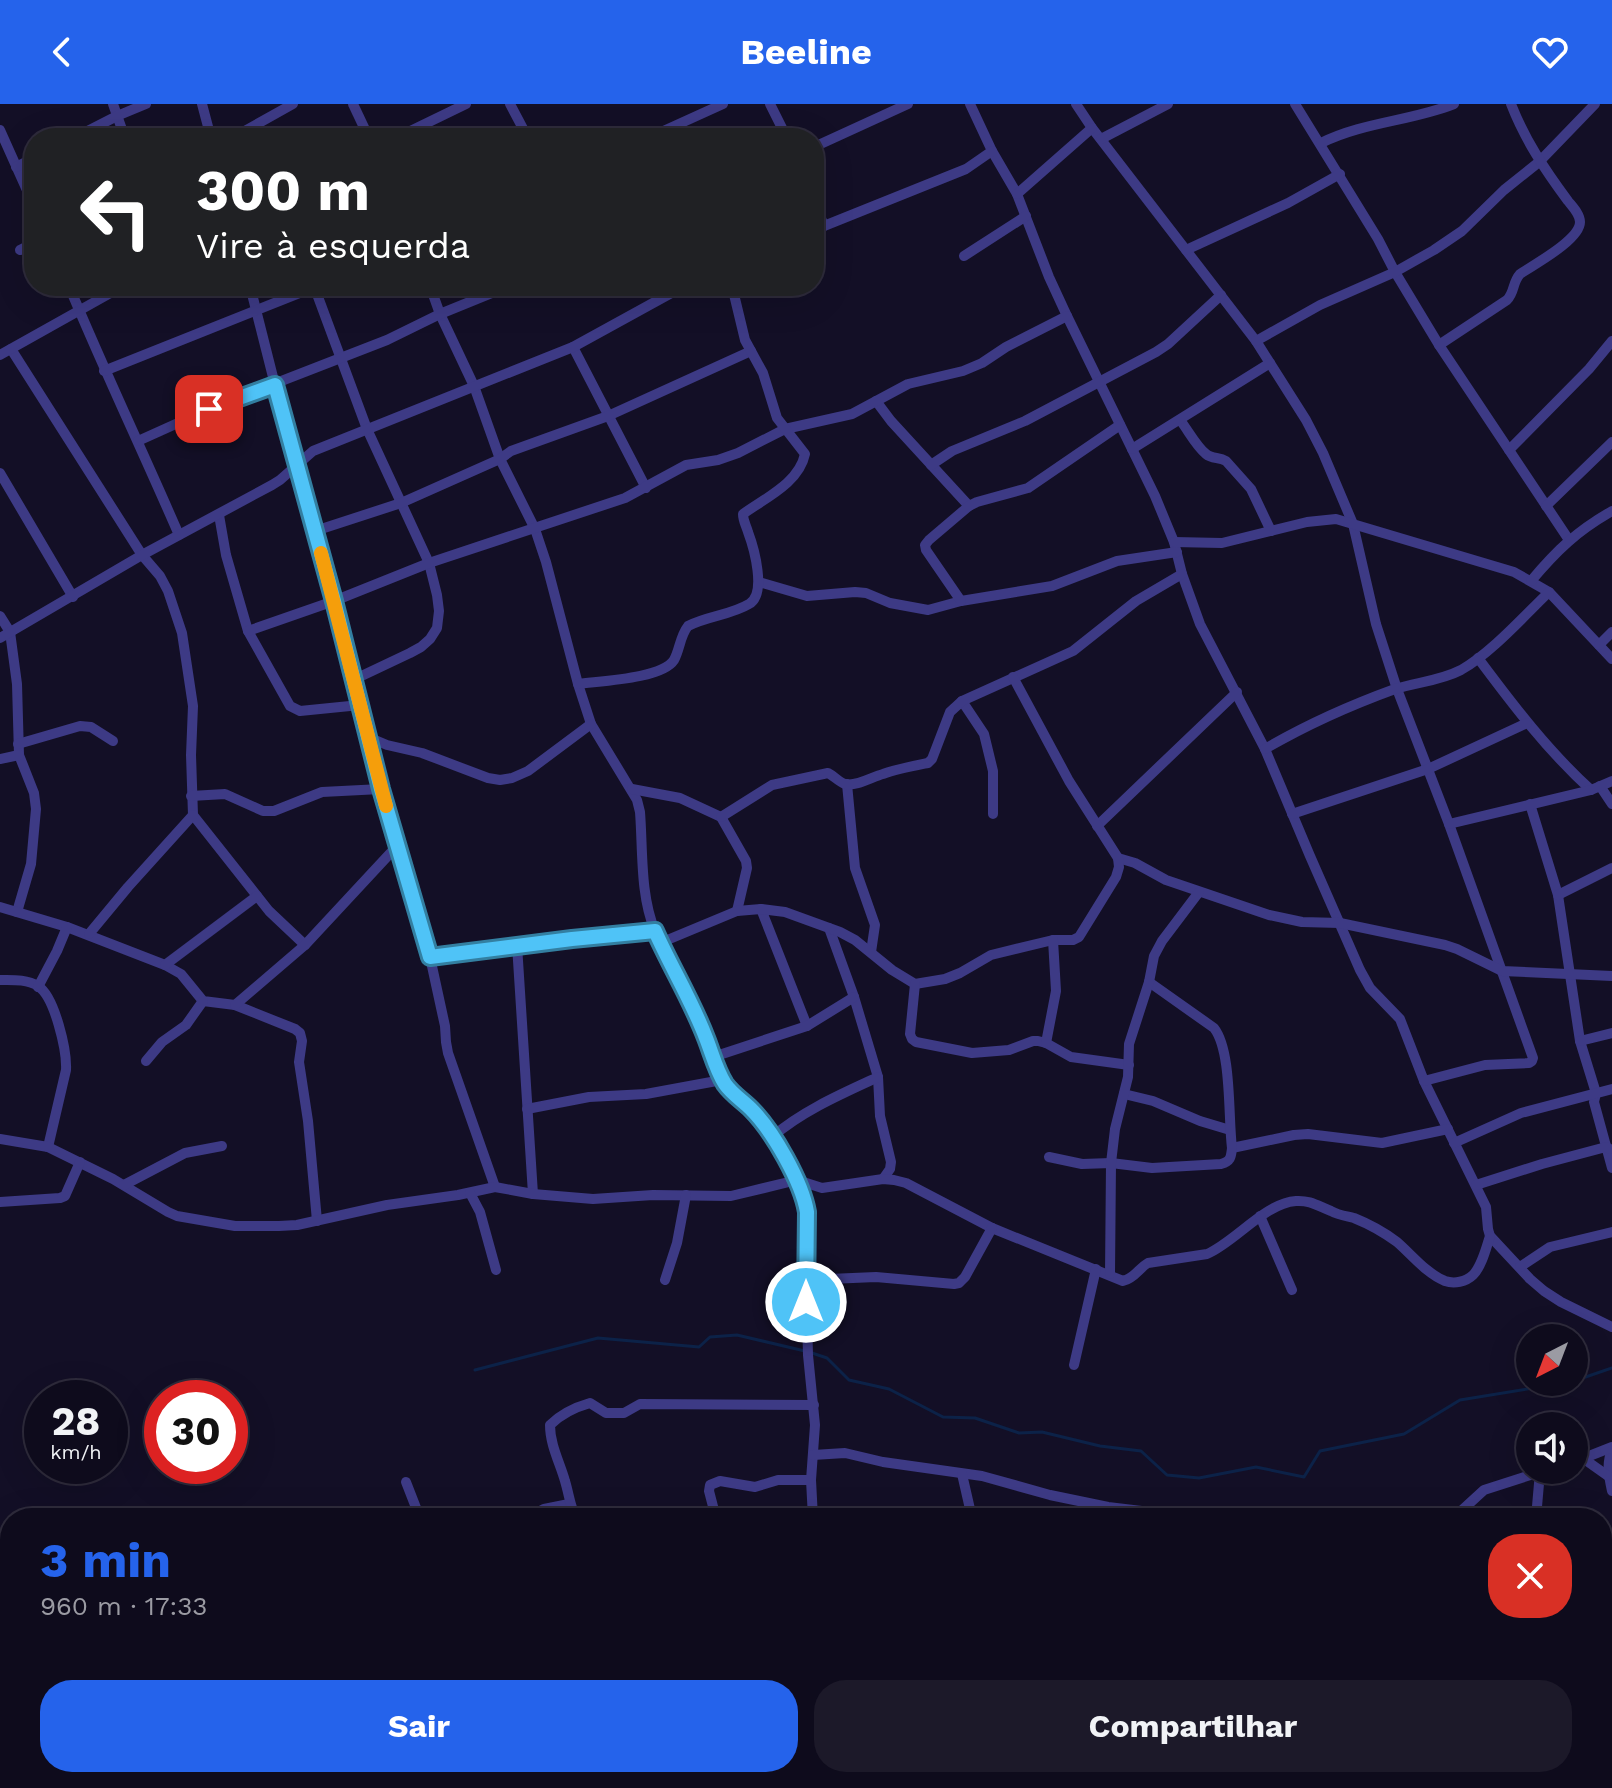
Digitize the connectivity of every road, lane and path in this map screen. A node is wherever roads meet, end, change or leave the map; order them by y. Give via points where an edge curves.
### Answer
1 (113, 104) edge
2 (146, 104) edge
3 (202, 104) edge
4 (293, 104) edge
5 (353, 104) edge
6 (466, 104) edge
7 (510, 104) edge
8 (723, 104) edge
9 (770, 104) edge
10 (908, 104) edge
11 (970, 104) edge
12 (1076, 104) edge
13 (1168, 104) edge
14 (1295, 104) edge
15 (1454, 104) edge
16 (1511, 104) edge
17 (1595, 104) edge
18 (117, 116) junction
19 (94, 128) edge
20 (121, 128) edge
21 (208, 128) edge
22 (257, 128) edge
23 (364, 128) edge
24 (417, 128) edge
25 (523, 128) edge
26 (670, 128) edge
27 (782, 128) edge
28 (1092, 128) junction
29 (0, 130) edge
30 (1101, 139) junction
31 (824, 142) edge
32 (1321, 143) junction
33 (992, 151) junction
34 (1539, 162) junction
35 (24, 163) edge
36 (16, 167) junction
37 (1340, 174) junction
38 (24, 184) edge
39 (1017, 194) junction
40 (1026, 216) junction
41 (824, 226) edge
42 (24, 248) edge
43 (20, 250) dead end
44 (1186, 250) junction
45 (964, 256) dead end
46 (1395, 272) junction
47 (1221, 295) junction
48 (73, 296) edge
49 (105, 296) edge
50 (252, 296) edge
51 (290, 296) edge
52 (318, 296) edge
53 (434, 296) edge
54 (484, 296) edge
55 (666, 296) edge
56 (734, 296) edge
57 (256, 310) junction
58 (79, 311) junction
59 (440, 314) junction
60 (1067, 316) junction
61 (1256, 341) junction
62 (1612, 341) edge
63 (1439, 345) junction
64 (573, 347) junction
65 (11, 349) junction
66 (751, 351) junction
67 (0, 355) edge
68 (339, 357) junction
69 (1270, 363) junction
70 (104, 371) junction
71 (1099, 382) junction
72 (275, 385) junction
73 (474, 386) junction
74 (876, 401) junction
75 (608, 416) junction
76 (1180, 420) junction
77 (1120, 425) junction
78 (367, 429) junction
79 (785, 429) junction
80 (138, 441) junction
81 (1612, 442) edge
82 (1132, 449) junction
83 (1509, 450) junction
84 (500, 459) junction
85 (931, 465) junction
86 (297, 467) junction
87 (0, 473) edge
88 (646, 488) junction
89 (401, 503) junction
90 (969, 506) junction
91 (1546, 506) junction
92 (1612, 511) edge
93 (219, 515) junction
94 (1353, 524) junction
95 (535, 529) junction
96 (315, 531) junction
97 (1271, 531) junction
98 (179, 535) junction
99 (1569, 540) junction
100 (1176, 547) junction
101 (142, 555) junction
102 (429, 563) junction
103 (1182, 574) junction
104 (1531, 581) junction
105 (759, 582) junction
106 (1549, 592) junction
107 (73, 597) junction
108 (334, 601) junction
109 (961, 601) junction
110 (0, 616) edge
111 (248, 631) junction
112 (1612, 632) edge
113 (5, 635) edge
114 (1599, 645) junction
115 (1478, 658) junction
116 (1612, 659) edge
117 (1013, 677) junction
118 (353, 680) junction
119 (578, 684) junction
120 (1397, 689) junction
121 (1237, 692) junction
122 (962, 701) junction
123 (360, 705) junction
124 (1527, 723) junction
125 (591, 724) junction
126 (368, 737) junction
127 (113, 741) dead end
128 (1265, 749) junction
129 (19, 750) junction
130 (0, 759) edge
131 (1428, 769) junction
132 (1612, 781) edge
133 (847, 784) junction
134 (1596, 788) junction
135 (381, 789) junction
136 (632, 789) junction
137 (191, 796) junction
138 (1530, 804) junction
139 (1612, 804) edge
140 (993, 814) dead end
141 (1292, 814) junction
142 (193, 815) junction
143 (721, 817) junction
144 (1449, 824) junction
145 (1097, 826) junction
146 (397, 846) junction
147 (1118, 858) junction
148 (1612, 868) edge
149 (1199, 892) junction
150 (1558, 895) junction
151 (257, 896) junction
152 (0, 907) edge
153 (761, 909) junction
154 (737, 911) junction
155 (17, 912) junction
156 (1340, 923) junction
157 (67, 927) junction
158 (829, 928) junction
159 (655, 931) junction
160 (89, 934) junction
161 (1053, 940) junction
162 (660, 943) junction
163 (305, 945) junction
164 (517, 945) junction
165 (871, 952) junction
166 (430, 957) junction
167 (165, 965) junction
168 (1502, 971) junction
169 (1569, 974) junction
170 (1612, 976) edge
171 (0, 980) edge
172 (1149, 982) junction
173 (915, 984) junction
174 (38, 987) junction
175 (854, 997) junction
176 (203, 1001) junction
177 (235, 1005) junction
178 (807, 1026) junction
179 (1612, 1033) edge
180 (1580, 1041) junction
181 (1046, 1043) junction
182 (713, 1057) junction
183 (146, 1061) dead end
184 (1129, 1065) junction
185 (878, 1077) junction
186 (722, 1080) junction
187 (1424, 1081) junction
188 (1612, 1089) edge
189 (1596, 1093) junction
190 (1124, 1094) junction
191 (527, 1109) junction
192 (1448, 1129) junction
193 (1230, 1130) junction
194 (772, 1137) junction
195 (0, 1139) edge
196 (1454, 1143) junction
197 (222, 1146) dead end
198 (48, 1147) junction
199 (1232, 1148) junction
200 (1609, 1148) edge
201 (1049, 1157) dead end
202 (80, 1162) junction
203 (1111, 1163) junction
204 (1612, 1168) edge
205 (883, 1179) junction
206 (797, 1180) junction
207 (124, 1185) junction
208 (1476, 1185) junction
209 (495, 1187) junction
210 (470, 1193) junction
211 (533, 1194) junction
212 (686, 1195) junction
213 (0, 1202) edge
214 (1260, 1216) junction
215 (317, 1221) junction
216 (992, 1228) junction
217 (1612, 1232) edge
218 (1490, 1236) junction
219 (1520, 1267) junction
220 (1096, 1269) junction
221 (496, 1270) dead end
222 (1110, 1274) junction
223 (665, 1280) dead end
224 (806, 1280) junction
225 (1292, 1290) dead end
226 (1612, 1327) edge
227 (1074, 1365) dead end
228 (814, 1405) junction
229 (1612, 1448) edge
230 (813, 1455) junction
231 (1588, 1457) edge
232 (1588, 1465) edge
233 (962, 1474) junction
234 (1608, 1476) junction
235 (811, 1480) junction
236 (1516, 1480) edge
237 (406, 1482) dead end
238 (1541, 1484) edge
239 (1612, 1491) edge
240 (569, 1504) junction
241 (416, 1508) edge
242 (549, 1508) edge
243 (571, 1508) edge
244 (713, 1508) edge
245 (812, 1508) edge
246 (970, 1508) edge
247 (1116, 1508) edge
248 (1464, 1508) edge
249 (1537, 1508) edge

1 - 18 street
2 - 18 street
3 - 21 street
4 - 22 street
5 - 23 street
6 - 24 street
7 - 25 street
8 - 26 street
9 - 27 street
10 - 31 street
11 - 33 street
12 - 28 street
13 - 30 street
14 - 32 street
15 - 32 street
16 - 34 street
17 - 34 street
18 - 19 street
18 - 20 street
28 - 30 street
28 - 39 street
29 - 36 street
30 - 44 street
32 - 37 street
33 - 39 street
33 - 41 street via 966,169
34 - 46 street via 1462,231
34 - 63 street via 1577,212 1577,231 1520,274 1512,296
35 - 36 street
36 - 38 street
37 - 44 street
37 - 46 street
39 - 40 street
40 - 45 street
40 - 60 street
42 - 43 street
44 - 47 street
46 - 61 street
46 - 63 street
47 - 61 street
47 - 71 street via 1168,344
48 - 58 street
49 - 58 street
50 - 57 street
51 - 57 street
52 - 68 street
53 - 59 street
54 - 59 street
55 - 64 street
56 - 66 street
57 - 70 street
57 - 72 street
58 - 65 street
58 - 70 street
59 - 68 street
59 - 73 street
60 - 71 street
60 - 74 street via 982,363 908,384
61 - 69 street
62 - 83 street
63 - 83 street
64 - 73 street
64 - 75 street
65 - 67 street
65 - 101 street
66 - 75 street
66 - 79 street
68 - 72 street
68 - 78 street
69 - 76 street
69 - 94 street via 1312,431
70 - 80 street
71 - 77 street
71 - 85 street
72 - 80 street
72 - 86 street
73 - 78 street
73 - 84 street
74 - 79 street via 840,418
74 - 85 street
75 - 84 street
75 - 88 street
76 - 82 street
76 - 97 street via 1204,452 1226,461 1251,489
77 - 82 street
77 - 90 street via 1028,488
78 - 86 street via 313,451
78 - 89 street
79 - 88 street via 738,453 686,465
79 - 105 street via 805,458 786,483 742,518
80 - 98 street
81 - 91 street
82 - 100 street
83 - 91 street
84 - 89 street
84 - 95 street
85 - 90 street
86 - 93 street
86 - 96 street
87 - 107 street
88 - 95 street
89 - 96 street
89 - 102 street
90 - 109 street via 925,545
91 - 99 street
92 - 99 street
93 - 98 street
93 - 111 street
94 - 97 street via 1322,519
94 - 104 street
94 - 120 street
95 - 102 street
95 - 119 street
96 - 108 street
97 - 100 street
98 - 101 street
99 - 104 street
100 - 103 street
100 - 109 street via 1107,564 1052,586
101 - 107 street
101 - 137 street via 168,591 182,633 193,706
102 - 108 street
102 - 118 street via 439,611 430,639
103 - 117 street via 1136,601 1073,651
103 - 121 street via 1200,624
104 - 106 street
105 - 109 street via 807,596 866,593 928,610
105 - 119 street via 757,597 748,605 688,626 675,659 664,669
106 - 114 street
106 - 115 street
107 - 113 street
108 - 111 street
108 - 118 street
110 - 113 street
111 - 123 street via 290,706 300,711
112 - 114 street
113 - 129 street via 17,684
114 - 116 street
115 - 120 street via 1444,678
115 - 124 street
117 - 122 street
117 - 145 street
118 - 123 street
119 - 125 street
120 - 128 street
120 - 131 street
121 - 128 street
121 - 145 street
122 - 133 street via 950,712 928,763
122 - 140 street via 984,734 990,755
123 - 126 street
124 - 131 street
124 - 134 street via 1574,776
125 - 126 street via 528,771 500,780
125 - 136 street
126 - 135 street
127 - 129 street via 80,726
128 - 141 street
129 - 130 street
129 - 155 street via 36,809 31,864
131 - 141 street
131 - 144 street
132 - 134 street
133 - 143 street via 828,773 772,785
133 - 165 street via 855,868 875,925
134 - 138 street
134 - 139 street
135 - 137 street via 322,792 274,811 225,794
135 - 146 street
136 - 143 street via 680,798
136 - 159 street via 640,812 648,916
137 - 142 street
138 - 144 street
138 - 150 street
141 - 156 street
142 - 151 street
142 - 160 street
143 - 154 street via 746,861
144 - 168 street
145 - 147 street
146 - 163 street
146 - 166 street
147 - 149 street
147 - 161 street via 1116,877 1079,937
148 - 150 street
149 - 156 street via 1285,919
149 - 172 street via 1162,941
150 - 169 street
151 - 163 street
151 - 167 street
152 - 155 street
153 - 154 street
153 - 158 street
153 - 178 street
154 - 162 street
155 - 157 street
156 - 168 street via 1445,945
156 - 187 street via 1370,988 1400,1019
157 - 160 street
157 - 174 street
158 - 165 street
158 - 175 street
159 - 162 street
159 - 164 street
160 - 167 street
161 - 173 street via 991,955 945,979
161 - 181 street via 1056,991
162 - 182 street
163 - 177 street
164 - 166 street
164 - 191 street
165 - 173 street
166 - 209 street via 448,1053
167 - 176 street via 181,974
168 - 169 street
168 - 187 street via 1532,1061 1485,1065
169 - 170 street
169 - 180 street
171 - 174 street
172 - 184 street via 1129,1044
172 - 193 street via 1220,1035
173 - 181 street via 910,1034 916,1042 972,1053
174 - 198 street via 50,1001 67,1057
175 - 178 street
175 - 185 street
176 - 177 street
176 - 183 street via 186,1025
177 - 215 street via 300,1033
178 - 182 street
179 - 180 street
180 - 189 street
181 - 184 street via 1071,1057
182 - 186 street
184 - 190 street
185 - 194 street via 838,1095
185 - 205 street via 891,1162
186 - 191 street
186 - 194 street
187 - 192 street
188 - 189 street
189 - 196 street via 1521,1113
189 - 200 street via 1594,1102
190 - 193 street
190 - 203 street
191 - 211 street
192 - 196 street
192 - 199 street via 1382,1143 1308,1134
193 - 199 street
194 - 206 street
195 - 198 street
196 - 208 street
197 - 207 street via 185,1153
198 - 202 street
199 - 203 street via 1231,1158 1221,1164 1152,1168
200 - 204 street
200 - 208 street
201 - 203 street
202 - 207 street
202 - 213 street via 65,1196
203 - 222 street
205 - 206 street via 822,1188
205 - 216 street via 906,1183
206 - 212 street via 738,1195
206 - 224 street via 807,1212
207 - 215 street via 168,1212 213,1223 279,1226
208 - 218 street
209 - 210 street
209 - 211 street
210 - 215 street
210 - 221 street
211 - 212 street via 593,1199
212 - 223 street
214 - 218 street via 1294,1201 1315,1203 1382,1232 1436,1276 1453,1283 1472,1276
214 - 222 street via 1207,1254 1148,1263 1123,1281
214 - 225 street
216 - 220 street
216 - 224 street via 959,1283 876,1277
217 - 219 street via 1550,1247
218 - 219 street
219 - 226 street via 1554,1298
220 - 222 street
220 - 227 street
224 - 228 street
228 - 230 street
228 - 240 street via 640,1404 624,1413 606,1413 590,1403 583,1405 550,1425
229 - 231 street
229 - 234 street
230 - 233 street via 845,1453
230 - 235 street
232 - 234 street
233 - 246 street
233 - 247 street
234 - 239 street
235 - 244 street via 778,1480 755,1487 714,1482 709,1491
235 - 245 street
236 - 248 street via 1484,1490
237 - 241 street
238 - 249 street
240 - 242 street
240 - 243 street

